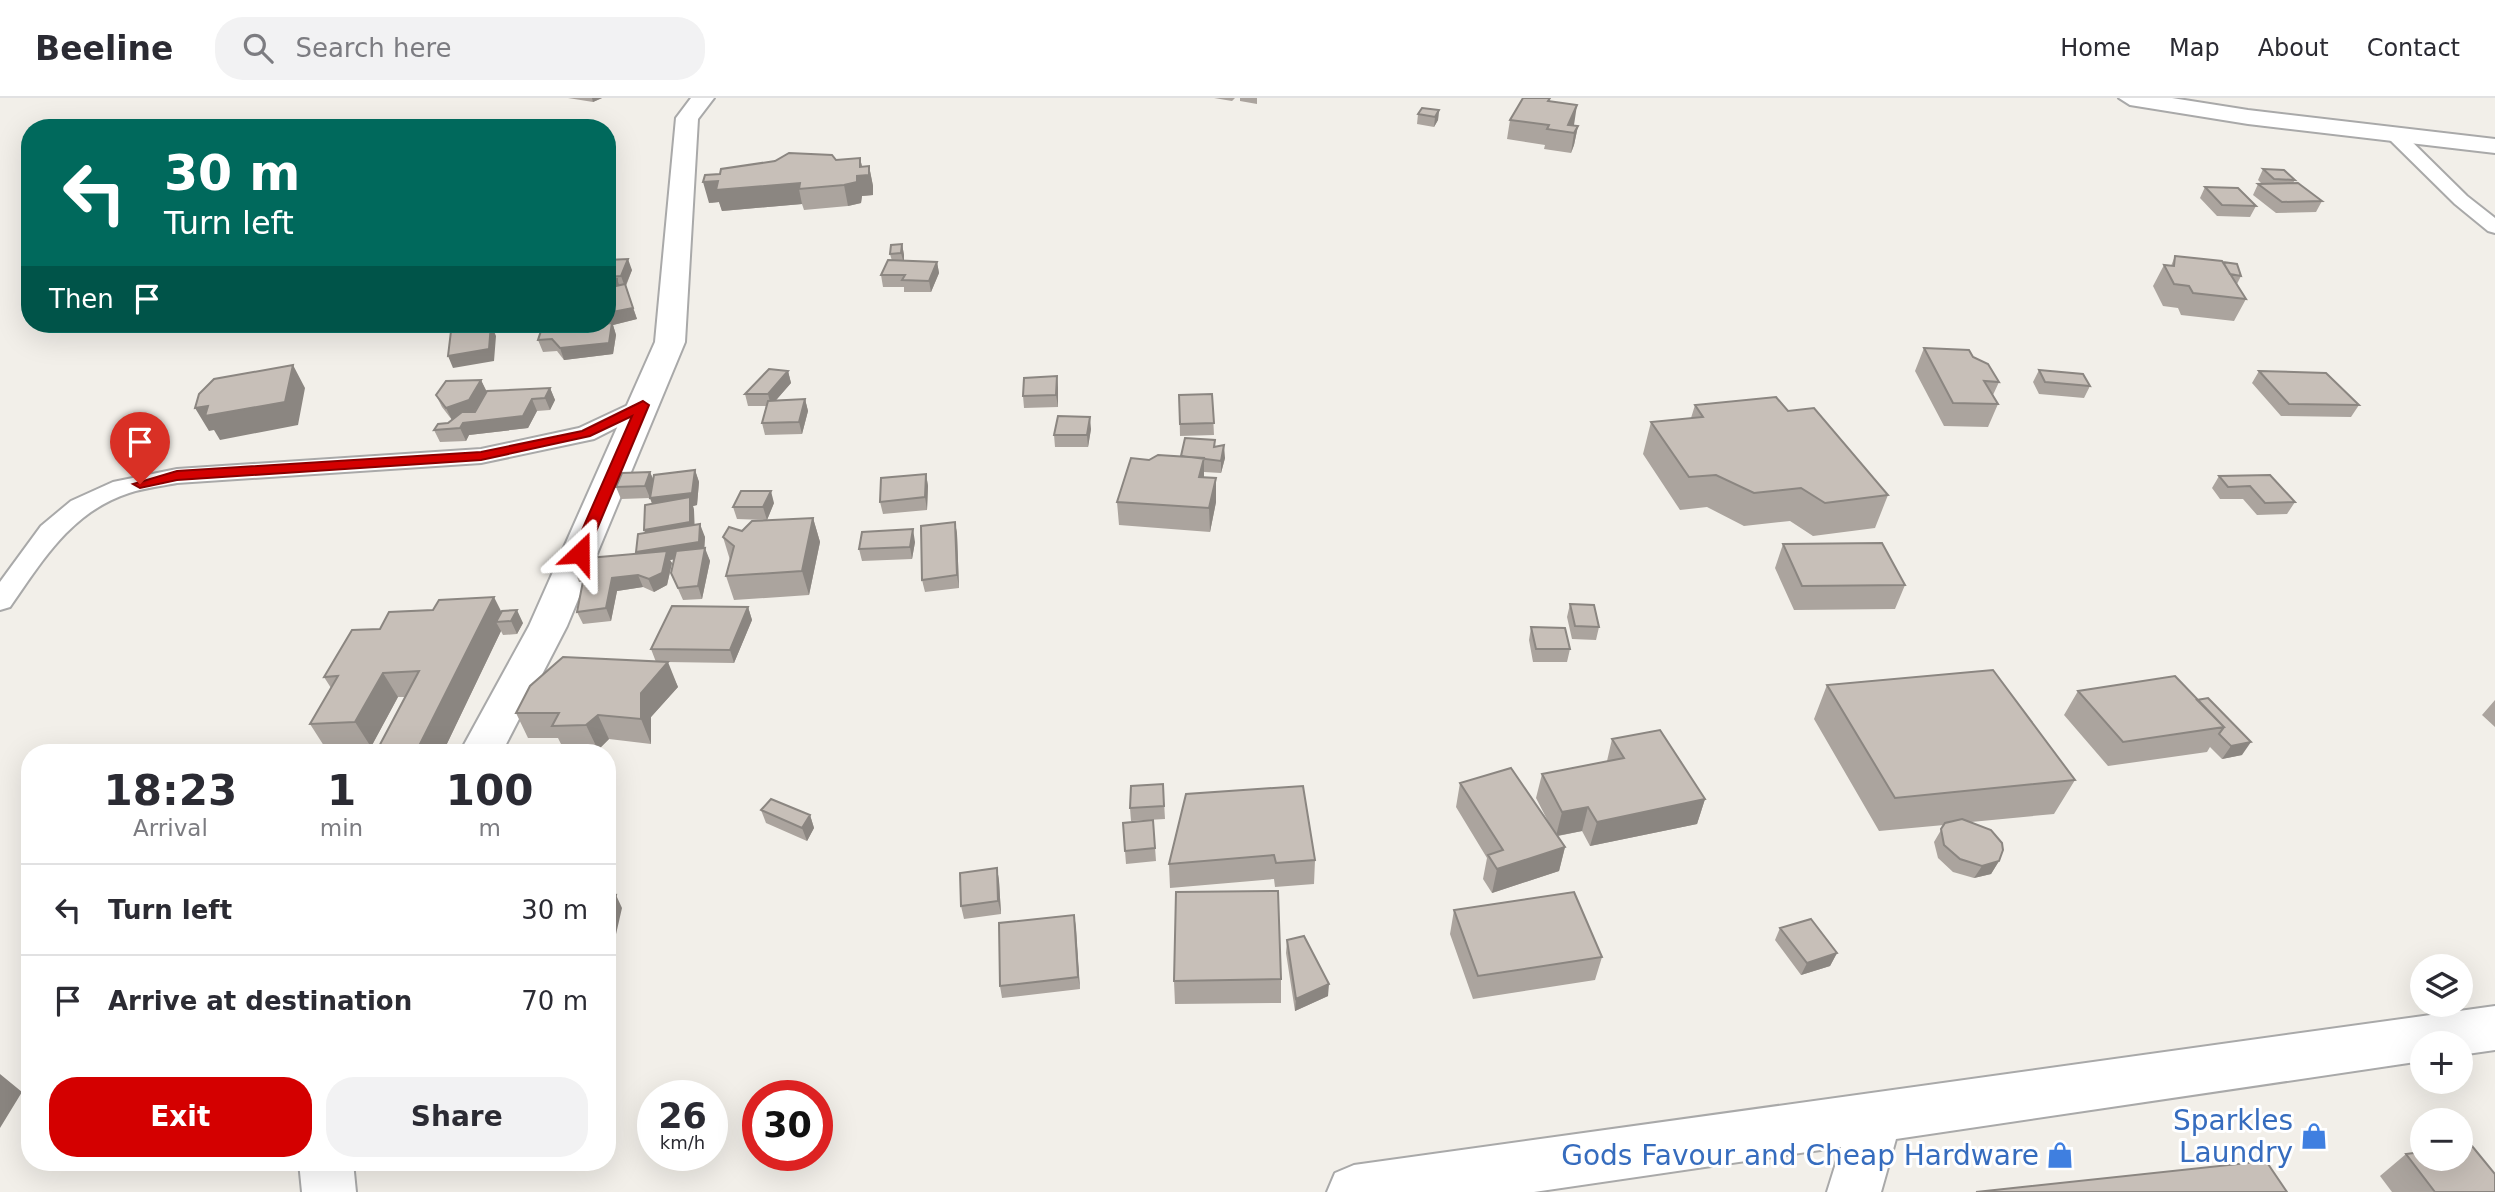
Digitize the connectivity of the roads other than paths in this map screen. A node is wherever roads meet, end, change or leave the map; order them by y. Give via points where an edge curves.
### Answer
1 (703, 98) edge
2 (2130, 98) edge
3 (2394, 134) junction
4 (2495, 146) edge
5 (2495, 227) edge
6 (643, 405) junction
7 (0, 601) edge
8 (485, 744) edge
9 (2495, 1028) edge
10 (1876, 1117) junction
11 (327, 1171) edge
12 (329, 1192) edge
13 (1354, 1192) edge
14 (1854, 1192) edge

1 - 6 street via 687,118 670,342
2 - 3 street
3 - 4 street
3 - 5 lane
6 - 7 lane via 586,434 481,456 177,476 122,488 80,506 50,532
6 - 8 street via 548,626
9 - 10 street
10 - 13 street
10 - 14 street
11 - 12 street

